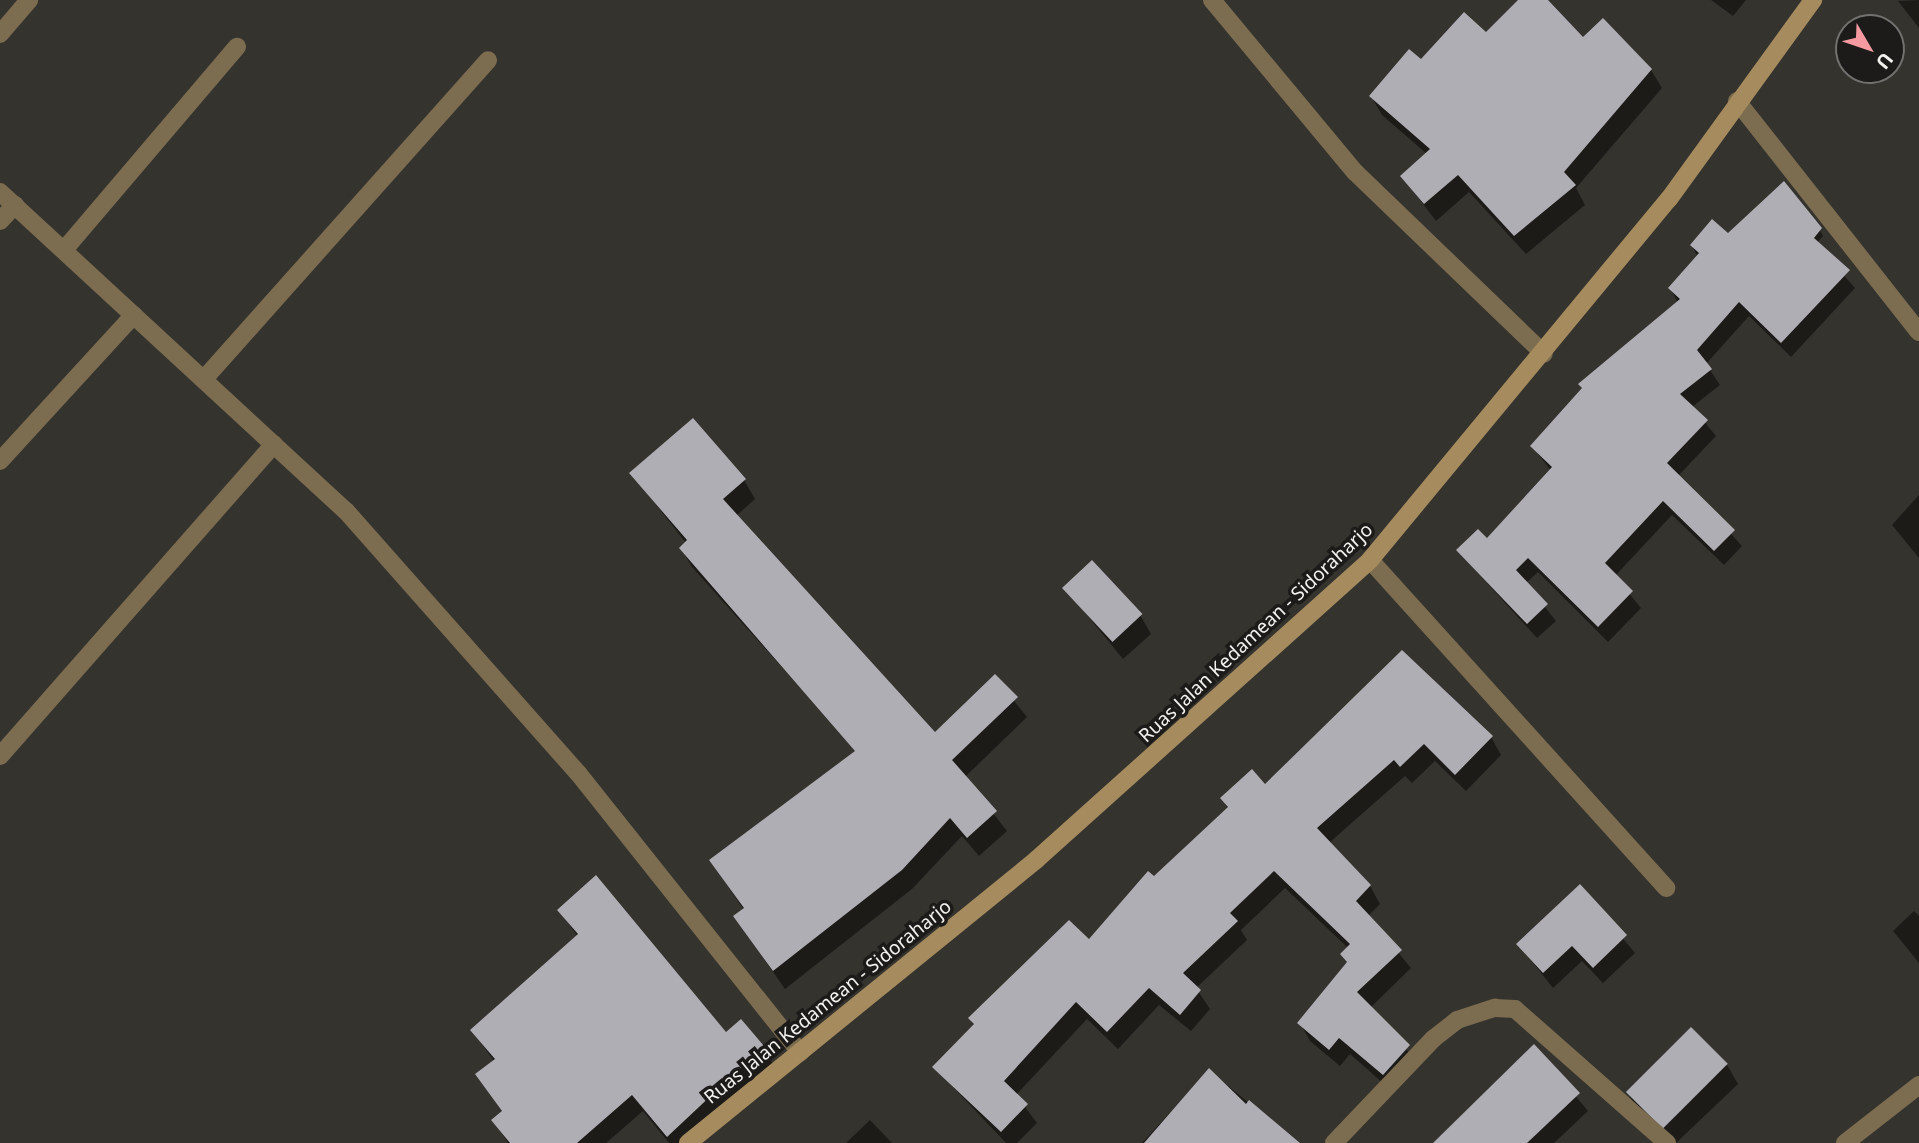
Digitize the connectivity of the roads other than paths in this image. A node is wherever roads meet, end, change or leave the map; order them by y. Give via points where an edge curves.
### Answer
1 (29, 0) edge
2 (1212, 0) edge
3 (1813, 0) edge
4 (4, 21) edge
5 (237, 47) dead end
6 (488, 60) dead end
7 (1737, 101) junction
8 (0, 192) edge
9 (15, 205) junction
10 (0, 221) edge
11 (64, 250) junction
12 (134, 315) junction
13 (1919, 332) edge
14 (1544, 354) junction
15 (204, 379) junction
16 (274, 444) junction
17 (0, 461) edge
18 (1370, 560) junction
19 (0, 756) edge
20 (1666, 888) dead end
21 (800, 1052) junction
22 (1919, 1085) edge
23 (688, 1143) edge
24 (1334, 1143) edge
25 (1667, 1143) edge
26 (1845, 1143) edge

1 - 4 street
2 - 14 street via 1355,172
3 - 7 main road, Ruas Jalan Kedamean - Sidoraharjo
5 - 11 street
6 - 15 street
7 - 13 street
7 - 14 main road, Ruas Jalan Kedamean - Sidoraharjo via 1669,199
8 - 9 street
9 - 10 street
9 - 11 street
11 - 12 street
12 - 15 street
12 - 17 street
14 - 18 main road, Ruas Jalan Kedamean - Sidoraharjo
15 - 16 street
16 - 19 street
16 - 21 street via 346,510 578,773
18 - 20 street
18 - 21 main road, Ruas Jalan Kedamean - Sidoraharjo via 1149,762
21 - 23 main road, Ruas Jalan Kedamean - Sidoraharjo
22 - 26 street
24 - 25 street via 1433,1039 1457,1020 1495,1008 1515,1009

